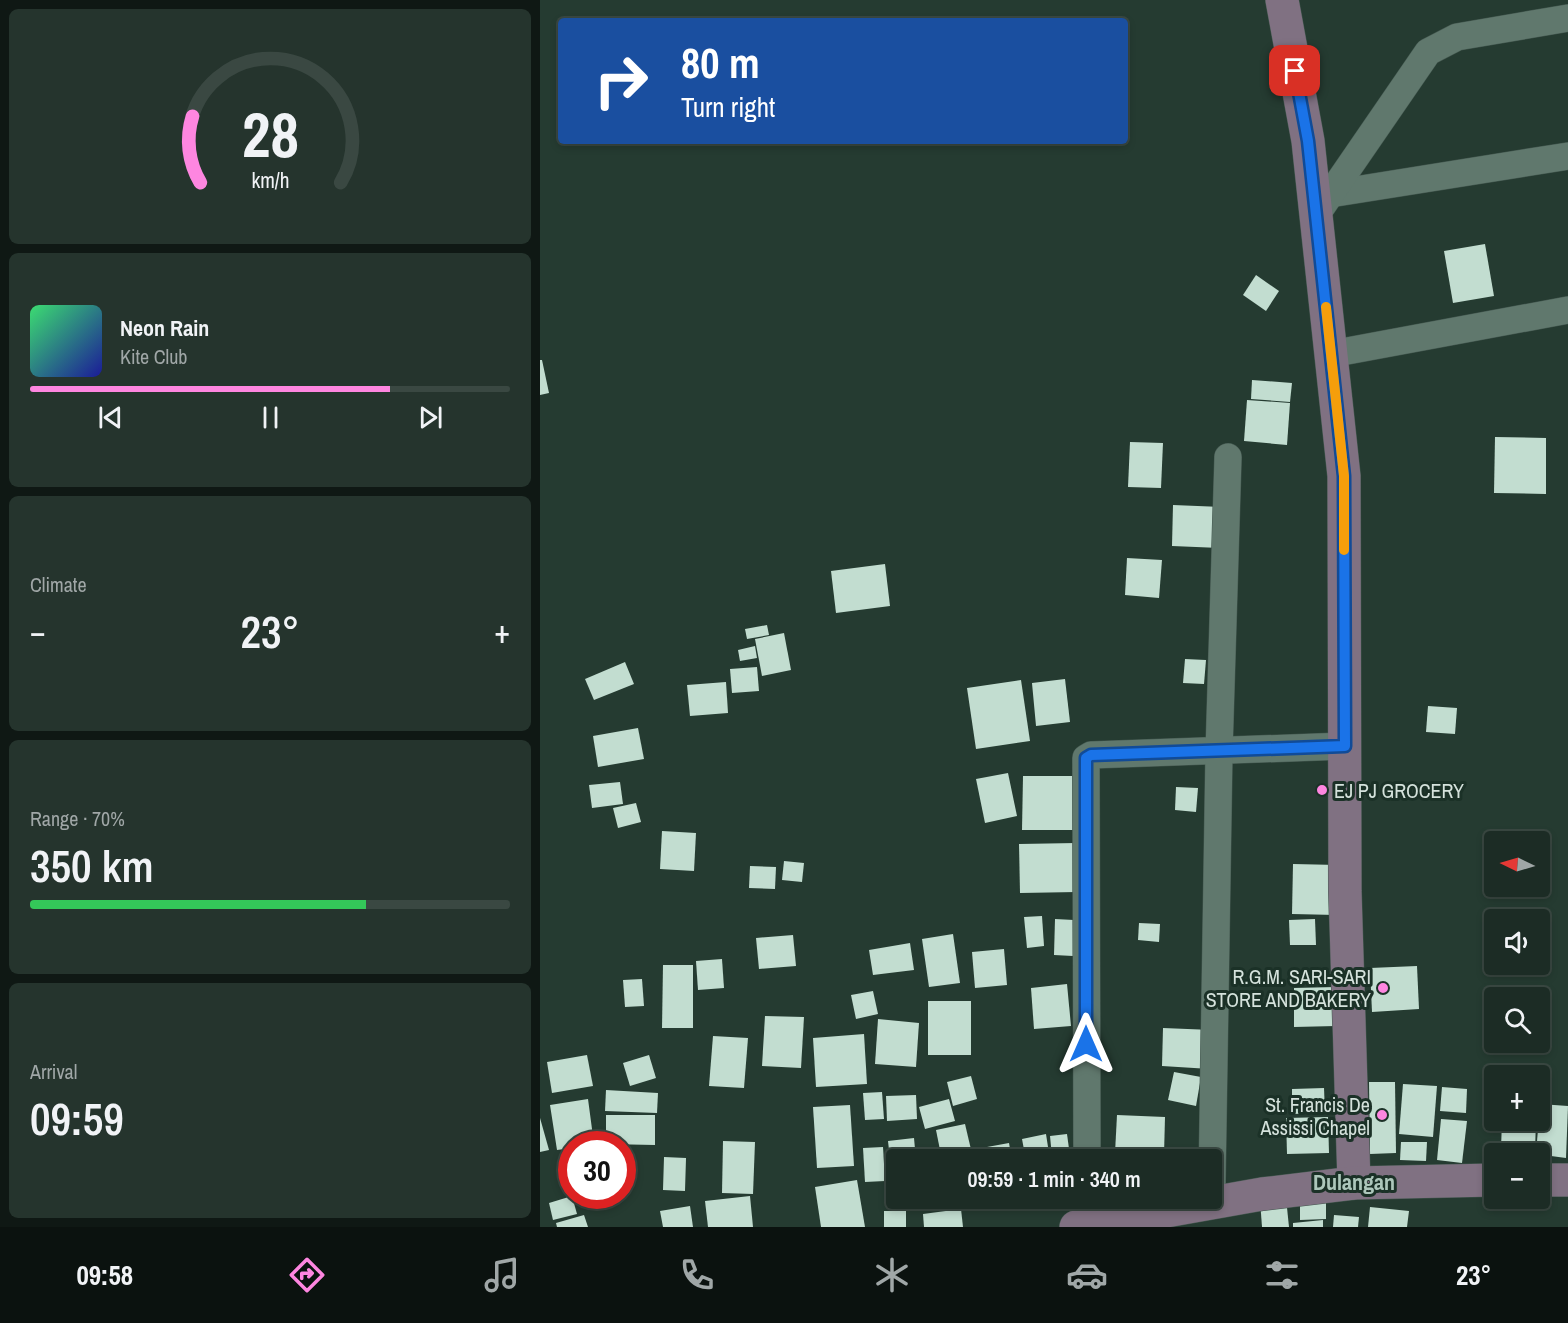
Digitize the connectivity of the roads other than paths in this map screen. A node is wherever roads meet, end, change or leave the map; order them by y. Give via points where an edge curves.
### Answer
1 (1282, 0) edge
2 (1568, 18) edge
3 (1568, 156) edge
4 (1323, 204) junction
5 (1568, 310) edge
6 (1331, 354) junction
7 (1228, 457) dead end
8 (1345, 746) junction
9 (1219, 752) junction
10 (1087, 1149) edge
11 (1213, 1149) edge
12 (1484, 1180) edge
13 (1550, 1180) edge
14 (1568, 1180) edge
15 (1354, 1183) junction
16 (1222, 1195) edge
17 (1130, 1209) edge
18 (1083, 1217) edge

1 - 4 street
2 - 4 street via 1457,37 1428,52
3 - 4 street
4 - 6 street
5 - 6 street
6 - 8 street via 1344,476
7 - 9 street
8 - 9 street
8 - 15 street
9 - 10 street via 1086,758
9 - 11 street
12 - 15 street
13 - 14 street
15 - 16 street
17 - 18 street

